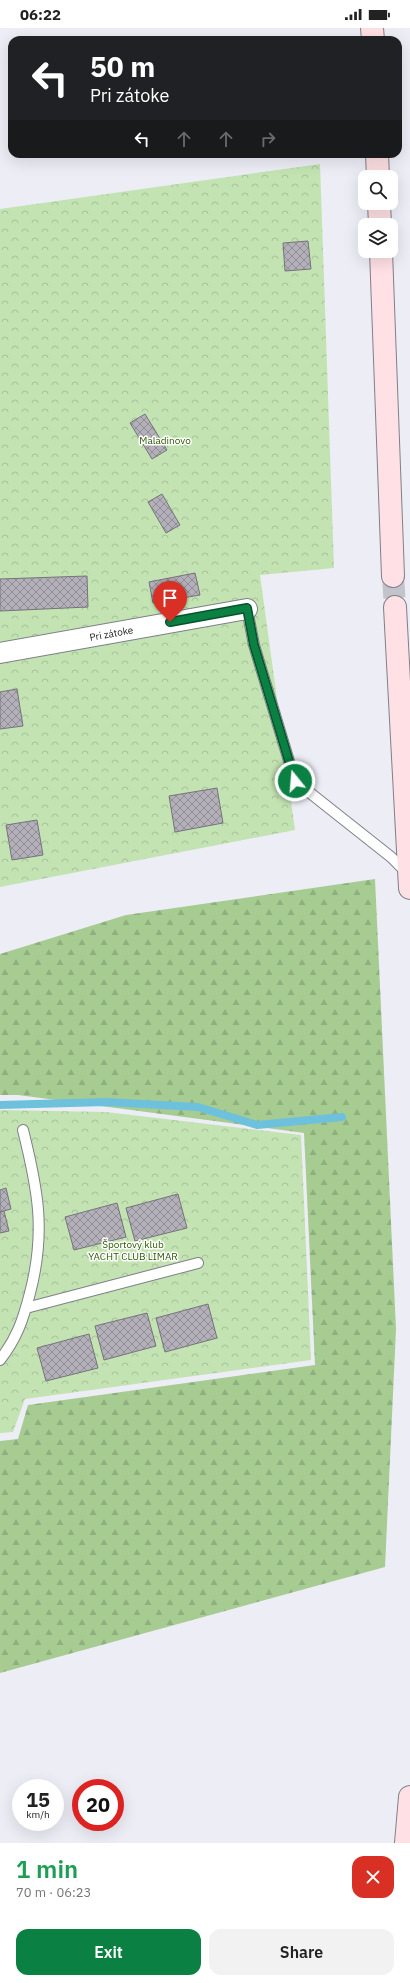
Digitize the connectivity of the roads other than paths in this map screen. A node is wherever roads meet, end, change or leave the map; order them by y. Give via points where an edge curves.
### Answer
1 (377, 158) edge
2 (378, 170) edge
3 (381, 258) edge
4 (393, 576) tunnel mouth
5 (395, 607) tunnel mouth
6 (247, 608) joint
7 (0, 653) edge
8 (410, 875) edge
9 (410, 888) edge
10 (23, 1130) dead end
11 (198, 1263) dead end
12 (26, 1308) junction
13 (0, 1360) edge
14 (410, 1797) edge
15 (406, 1843) edge

1 - 2 main road
3 - 4 main road
5 - 8 main road
6 - 7 street, Pri zátoke
6 - 8 lane via 254,645 295,781
8 - 9 main road
10 - 12 lane via 35,1178 40,1241 35,1276
11 - 12 lane
12 - 13 lane via 23,1322 12,1344
14 - 15 main road

